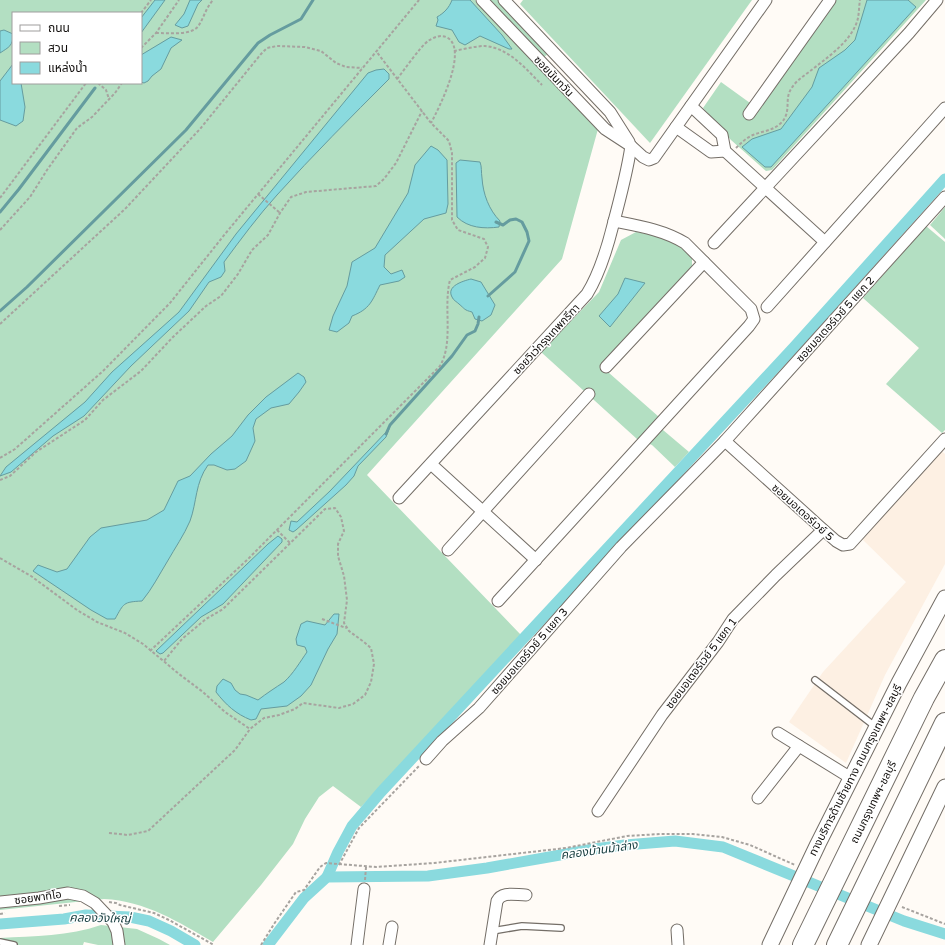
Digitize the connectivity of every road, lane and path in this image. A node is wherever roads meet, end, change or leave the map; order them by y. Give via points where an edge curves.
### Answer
1 (151, 0) edge
2 (179, 0) edge
3 (213, 0) edge
4 (419, 0) edge
5 (482, 0) edge
6 (504, 0) edge
7 (766, 0) edge
8 (830, 0) edge
9 (860, 0) edge
10 (937, 0) edge
11 (141, 12) edge
12 (156, 33) junction
13 (142, 47) edge
14 (376, 51) junction
15 (454, 51) junction
16 (362, 68) junction
17 (573, 73) junction
18 (397, 79) junction
19 (561, 83) junction
20 (85, 84) edge
21 (99, 84) edge
22 (121, 84) edge
23 (542, 85) dead end
24 (109, 99) junction
25 (691, 106) junction
26 (945, 108) edge
27 (422, 111) junction
28 (749, 114) dead end
29 (431, 123) junction
30 (676, 127) junction
31 (631, 146) junction
32 (728, 153) junction
33 (766, 188) junction
34 (258, 194) junction
35 (945, 197) edge
36 (0, 198) edge
37 (280, 213) junction
38 (614, 221) junction
39 (0, 230) edge
40 (825, 242) junction
41 (714, 243) dead end
42 (704, 262) junction
43 (767, 306) dead end
44 (0, 324) edge
45 (606, 367) dead end
46 (589, 394) dead end
47 (945, 439) edge
48 (725, 441) junction
49 (0, 458) edge
50 (431, 464) junction
51 (0, 480) edge
52 (399, 498) dead end
53 (483, 511) junction
54 (277, 530) junction
55 (823, 530) junction
56 (290, 543) junction
57 (448, 550) dead end
58 (0, 558) edge
59 (536, 560) junction
60 (945, 598) edge
61 (498, 601) dead end
62 (322, 619) dead end
63 (347, 628) junction
64 (150, 651) junction
65 (945, 660) edge
66 (164, 661) junction
67 (815, 680) dead end
68 (945, 723) edge
69 (876, 728) junction
70 (250, 729) junction
71 (778, 733) dead end
72 (799, 746) junction
73 (426, 759) joint
74 (851, 778) junction
75 (945, 787) edge
76 (758, 798) dead end
77 (598, 811) dead end
78 (109, 834) dead end
79 (339, 865) junction
80 (796, 865) dead end
81 (366, 867) junction
82 (364, 888) joint
83 (526, 895) dead end
84 (0, 902) edge
85 (896, 904) dead end
86 (945, 924) edge
87 (392, 927) dead end
88 (561, 928) dead end
89 (677, 930) dead end
90 (492, 931) junction
91 (872, 940) edge
92 (0, 942) edge
93 (14, 945) edge
94 (120, 945) edge
95 (261, 945) edge
96 (357, 945) edge
97 (390, 945) edge
98 (490, 945) edge
99 (678, 945) edge
100 (770, 945) edge
101 (803, 945) edge
102 (837, 945) edge

1 - 11 path
2 - 12 path
3 - 12 path via 208,5 199,27 193,31
4 - 14 path
5 - 19 street, ซอยนันทวัน
6 - 17 street, ซอยนันทวัน
7 - 25 street, ซอยนันทวัน
8 - 28 street
9 - 32 path via 858,20 851,34 790,89 787,116 784,120 775,128 743,140
10 - 33 street
12 - 13 path
14 - 16 path
14 - 18 path
15 - 18 path via 451,40 446,36 438,36 428,42
15 - 23 path via 486,46 499,51 515,58
15 - 29 path via 450,84
16 - 34 path
16 - 44 path via 346,67 336,63 321,51 305,47 267,48 200,129 125,209
17 - 19 street
17 - 31 street, ซอยนันทวัน via 610,112
18 - 27 path
19 - 31 street, ซอยนันทวัน via 605,129
20 - 36 path
21 - 24 path via 106,90
22 - 24 path
24 - 39 path via 77,128 30,197
25 - 30 street, ซอยนันทวัน
25 - 32 street via 722,135
26 - 40 street
27 - 29 path
27 - 37 path via 396,163 376,186 306,192 291,197
29 - 54 path via 449,142 452,153 452,220 458,230 484,239 488,247 485,258 475,267 450,280 447,290 446,357 440,366
30 - 31 street, ซอยนันทวัน via 654,158 649,160 643,157
30 - 32 street via 711,152
31 - 38 street, ซอยวิเว่กรุงเทพกรีฑา via 626,178
32 - 33 street
33 - 40 street
33 - 41 street
34 - 37 path
34 - 49 path via 170,303 137,338 15,449
35 - 48 street, ซอยมอเตอร์เวย์ 5 แยก 2
37 - 51 path via 268,235 252,250 221,296 206,306 141,371 103,400 85,420 36,452 10,476
38 - 42 street via 674,236
38 - 50 street, ซอยวิเว่กรุงเทพกรีฑา via 595,282 587,294
40 - 43 street
42 - 45 street
42 - 59 street via 751,309 754,319
46 - 53 street
47 - 55 street, ซอยมอเตอร์เวย์ 5 via 850,544 840,544
48 - 55 street, ซอยมอเตอร์เวย์ 5
48 - 73 street, ซอยมอเตอร์เวย์ 5 แยก 3 via 621,547 479,708
50 - 52 street, ซอยวิเว่กรุงเทพกรีฑา
50 - 53 street
53 - 57 street
53 - 59 street
54 - 56 path
54 - 64 path
55 - 77 street, ซอยมอเตอร์เวย์ 5 แยก 1 via 733,619 662,715
56 - 63 path via 325,508 335,508 341,517 344,531 338,544 338,556 348,600 344,624
56 - 66 path via 223,609 182,639
58 - 64 path via 31,576 77,610 124,633
59 - 61 street
60 - 69 main road, ทางบริการด้านซ้ายทาง ถนนกรุงเทพฯ-ชลบุรี
62 - 63 path
63 - 70 path via 371,648 374,664 371,682 365,695 353,704 339,708 303,702 295,709 264,718
64 - 66 path
65 - 101 highway, ถนนกรุงเทพฯ-ชลบุรี
66 - 70 path via 225,712
67 - 69 lane
68 - 102 highway
69 - 74 main road, ทางบริการด้านซ้ายทาง ถนนกรุงเทพฯ-ชลบุรี
70 - 78 path via 235,750 148,831 128,835
71 - 72 street
72 - 74 street
72 - 76 street
73 - 79 path via 359,828
74 - 100 main road, ทางบริการด้านซ้ายทาง ถนนกรุงเทพฯ-ชลบุรี
75 - 91 main road
79 - 81 path
79 - 95 path via 326,863 320,867 304,890 296,892
80 - 81 path via 750,845 722,837 660,834 626,836 566,848 490,857
81 - 82 path
82 - 96 street
83 - 90 street via 504,894 499,897
84 - 94 street, ซอยพาทิโอ via 68,893 83,896 95,903 113,922
85 - 86 path
87 - 97 street
88 - 90 lane via 522,926
89 - 99 street
90 - 98 street
92 - 93 lane

